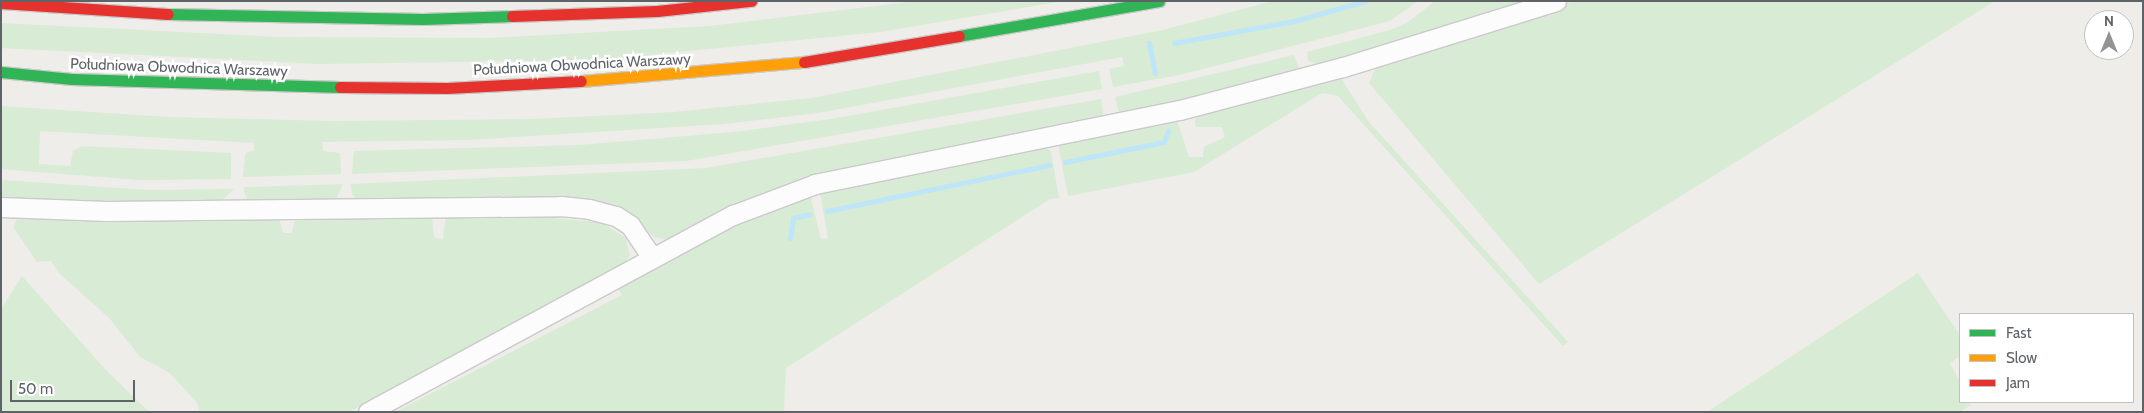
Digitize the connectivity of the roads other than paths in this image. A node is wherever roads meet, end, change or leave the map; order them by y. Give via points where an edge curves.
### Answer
1 (751, 1) edge
2 (1159, 1) edge
3 (1556, 1) edge
4 (1, 2) edge
5 (1, 72) edge
6 (1, 207) edge
7 (652, 258) junction
8 (368, 412) edge

1 - 4 highway via 602,14 423,19 180,14
2 - 5 highway, Południowa Obwodnica Warszawy via 826,60 625,79 447,88 250,87 72,79
3 - 7 street via 1352,64 1180,110 815,184 733,215
6 - 7 street via 117,211 561,206 616,216 630,225
7 - 8 street

